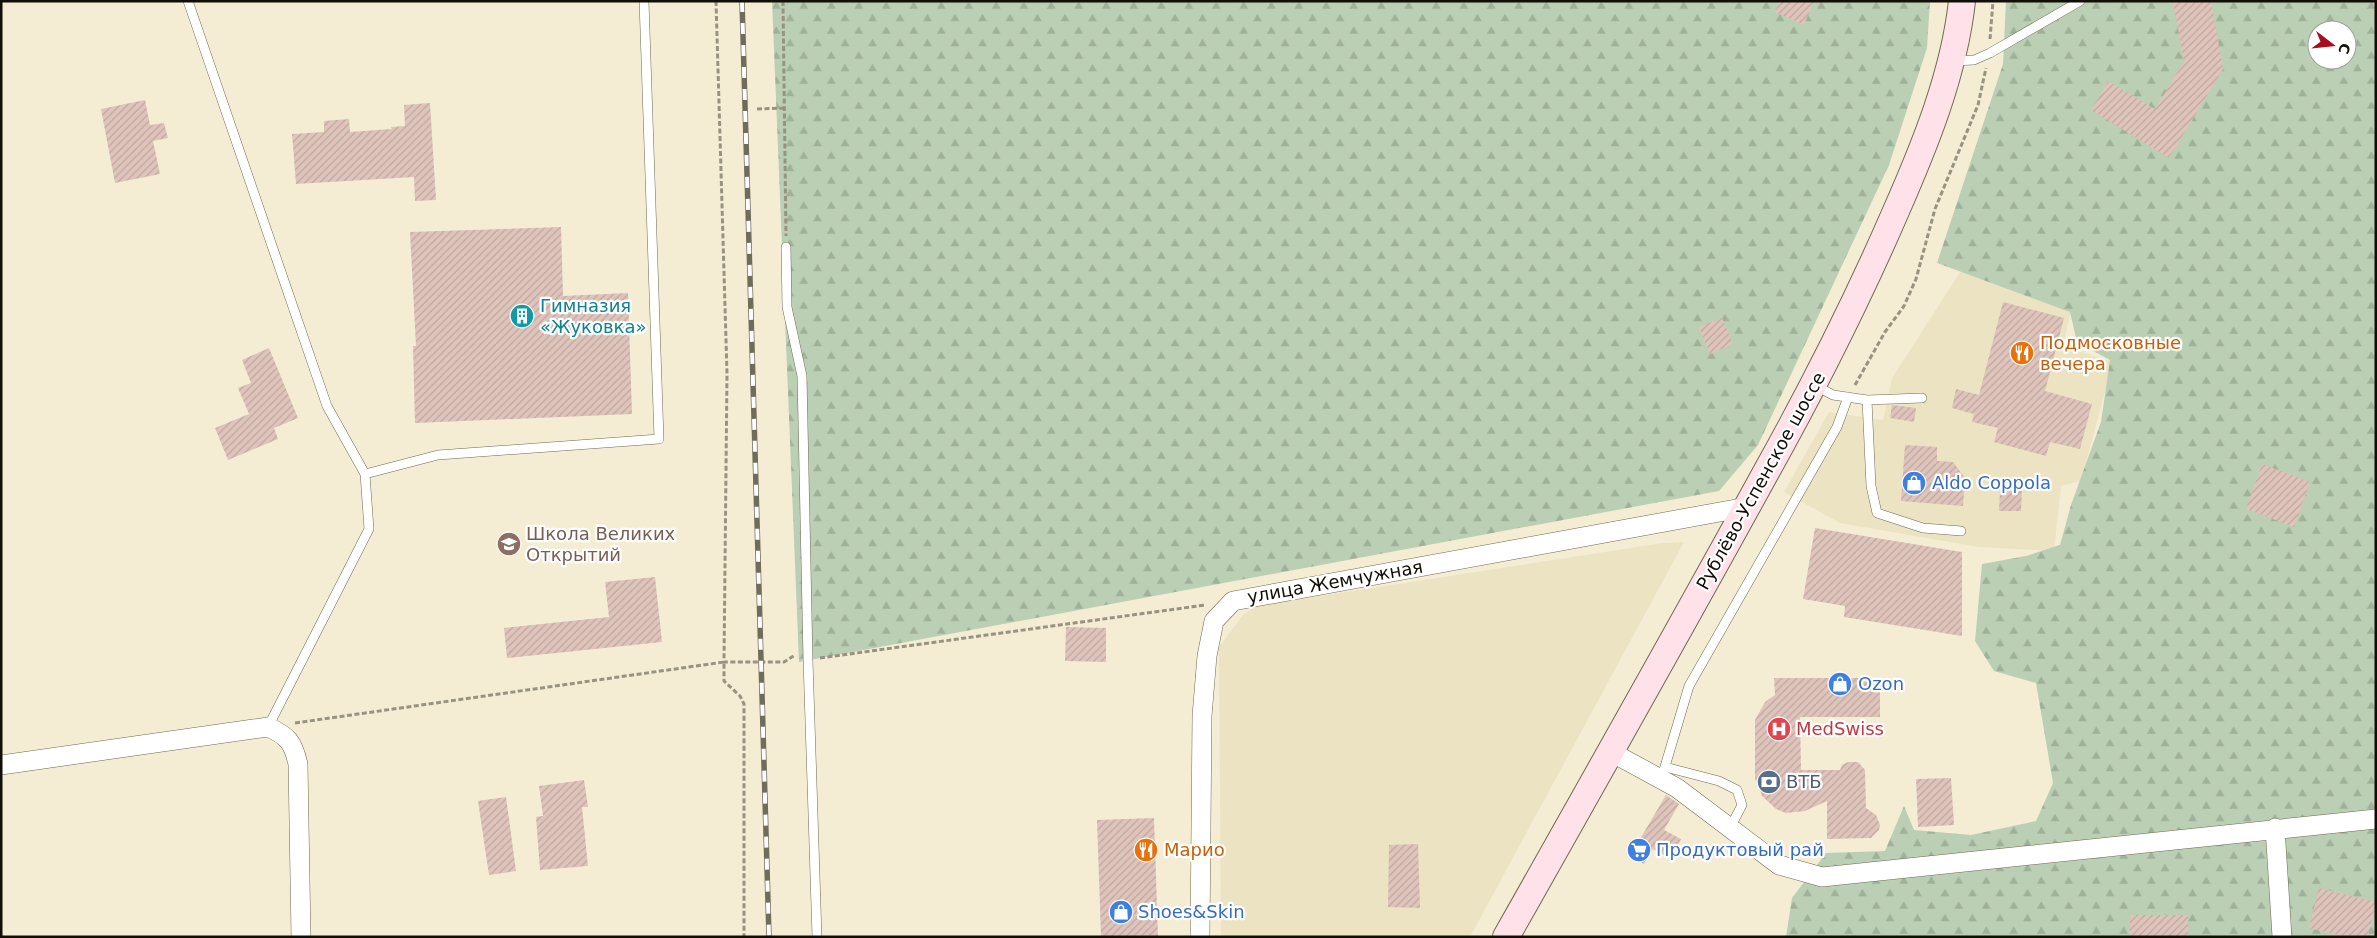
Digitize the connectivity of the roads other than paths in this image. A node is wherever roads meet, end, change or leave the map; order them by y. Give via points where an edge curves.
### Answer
1 (188, 1) edge
2 (644, 1) edge
3 (1962, 1) edge
4 (2080, 1) edge
5 (1951, 62) junction
6 (786, 247) road end
7 (1814, 385) junction
8 (1848, 397) junction
9 (1922, 398) dead end
10 (1867, 400) junction
11 (366, 474) junction
12 (1747, 507) junction
13 (1961, 531) dead end
14 (268, 727) junction
15 (1611, 752) junction
16 (1, 764) edge
17 (1663, 773) junction
18 (2376, 819) edge
19 (1730, 828) junction
20 (2275, 828) junction
21 (301, 937) edge
22 (817, 937) edge
23 (1200, 937) edge
24 (1506, 937) edge
25 (2282, 937) edge

1 - 11 lane via 327,406
2 - 11 lane via 659,439 438,455
3 - 5 main road, Рублёво-Успенское шоссе
4 - 5 lane via 1990,53 1974,60
5 - 7 main road, Рублёво-Успенское шоссе via 1918,160
6 - 22 lane via 787,307 802,376
7 - 8 lane via 1833,395
7 - 12 main road, Рублёво-Успенское шоссе
8 - 10 lane
8 - 17 lane via 1837,427 1689,686
9 - 10 lane
10 - 13 lane via 1871,486 1877,513 1923,528
11 - 14 lane via 370,529
12 - 15 main road, Рублёво-Успенское шоссе
12 - 23 street, улица Жемчужная via 1233,601 1214,621 1207,656 1202,716
14 - 16 street
14 - 21 street via 283,734 294,748 298,764
15 - 17 street
15 - 24 main road, Рублёво-Успенское шоссе
17 - 19 street via 1677,788
17 - 19 lane via 1719,781 1737,790 1742,805
18 - 20 street
19 - 20 street via 1779,865 1822,877
20 - 25 street

